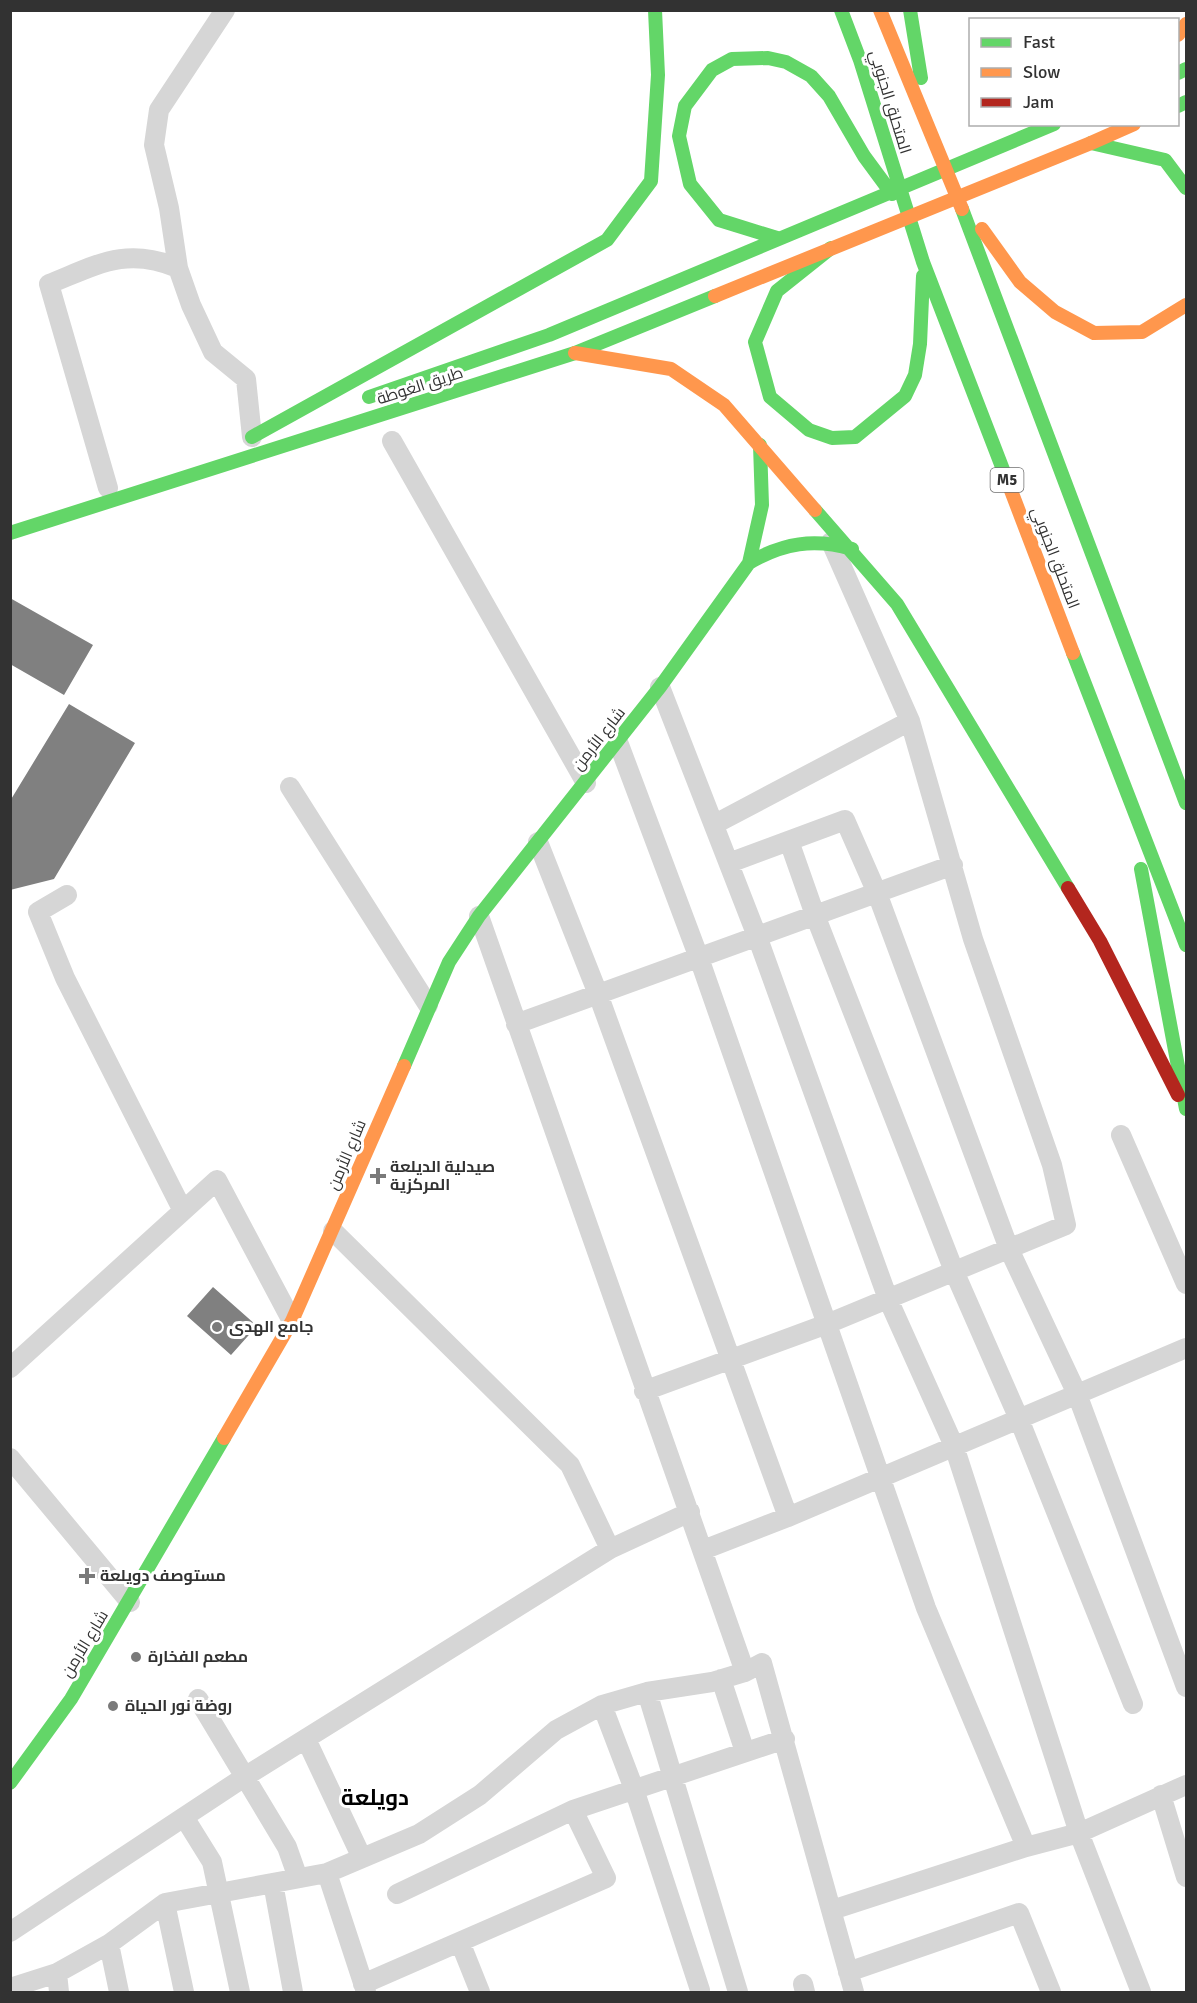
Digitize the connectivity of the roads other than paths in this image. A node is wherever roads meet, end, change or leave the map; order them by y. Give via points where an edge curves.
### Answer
1 (225, 10) edge
2 (655, 10) edge
3 (841, 10) edge
4 (879, 10) edge
5 (910, 10) edge
6 (1049, 126) edge
7 (1129, 126) edge
8 (930, 136) junction
9 (1091, 143) junction
10 (1186, 188) edge
11 (955, 190) junction
12 (908, 217) junction
13 (777, 238) junction
14 (831, 248) junction
15 (923, 262) junction
16 (178, 268) junction
17 (1186, 305) edge
18 (575, 354) junction
19 (351, 403) dead end
20 (329, 411) dead end
21 (246, 439) junction
22 (392, 441) dead end
23 (760, 446) junction
24 (141, 476) dead end
25 (108, 488) junction
26 (10, 519) edge
27 (10, 533) edge
28 (831, 542) junction
29 (852, 549) junction
30 (748, 563) junction
31 (660, 687) junction
32 (910, 721) junction
33 (618, 742) junction
34 (586, 783) junction
35 (290, 787) dead end
36 (1186, 803) edge
37 (1133, 805) junction
38 (715, 824) junction
39 (789, 841) junction
40 (538, 842) junction
41 (729, 863) junction
42 (953, 865) junction
43 (877, 893) junction
44 (66, 895) dead end
45 (815, 915) junction
46 (479, 916) junction
47 (757, 936) junction
48 (1186, 945) edge
49 (699, 958) junction
50 (598, 994) junction
51 (428, 1005) junction
52 (516, 1024) junction
53 (1186, 1111) edge
54 (1121, 1135) dead end
55 (183, 1211) junction
56 (333, 1231) junction
57 (1009, 1249) junction
58 (954, 1271) junction
59 (1186, 1284) edge
60 (888, 1299) junction
61 (292, 1321) junction
62 (827, 1324) junction
63 (1186, 1348) edge
64 (732, 1358) junction
65 (10, 1368) edge
66 (644, 1391) junction
67 (1077, 1394) junction
68 (1019, 1419) junction
69 (954, 1446) junction
70 (10, 1458) edge
71 (882, 1477) junction
72 (690, 1512) junction
73 (788, 1517) junction
74 (610, 1549) junction
75 (703, 1550) junction
76 (130, 1602) junction
77 (745, 1672) junction
78 (721, 1679) junction
79 (1186, 1687) edge
80 (647, 1692) junction
81 (198, 1699) dead end
82 (1132, 1704) dead end
83 (602, 1705) junction
84 (306, 1739) junction
85 (784, 1739) junction
86 (745, 1752) junction
87 (246, 1776) junction
88 (671, 1778) junction
89 (10, 1783) edge
90 (1186, 1785) edge
91 (634, 1789) junction
92 (1161, 1795) junction
93 (573, 1810) junction
94 (184, 1817) junction
95 (1079, 1833) junction
96 (1026, 1846) junction
97 (362, 1858) junction
98 (327, 1873) junction
99 (1186, 1876) edge
100 (298, 1878) junction
101 (273, 1883) junction
102 (219, 1893) junction
103 (398, 1894) dead end
104 (165, 1903) junction
105 (832, 1910) junction
106 (10, 1932) edge
107 (460, 1942) junction
108 (109, 1944) junction
109 (848, 1972) junction
110 (58, 1983) edge
111 (10, 1988) edge
112 (365, 1988) edge
113 (700, 1990) dead end
114 (118, 1992) edge
115 (184, 1992) edge
116 (240, 1992) edge
117 (293, 1992) edge
118 (480, 1992) edge
119 (738, 1992) edge
120 (855, 1992) edge
121 (1051, 1992) edge
122 (1141, 1992) edge

1 - 16 street via 159,111 154,145
2 - 21 main road via 658,75 651,181 607,240
3 - 12 main road, المتحلق الجنوبي / M5
4 - 8 main road, المتحلق الجنوبي
5 - 8 main road
6 - 13 main road
7 - 9 main road
8 - 11 main road, المتحلق الجنوبي
9 - 10 main road via 1165,160
9 - 12 main road
11 - 17 main road via 1020,282 1055,312 1094,333 1142,332
11 - 36 main road, المتحلق الجنوبي
12 - 13 main road via 864,156 829,96 811,76 786,62 768,58 732,59 712,70 685,106 679,136 690,184 719,220
12 - 14 main road
12 - 15 main road, المتحلق الجنوبي / M5
13 - 19 main road via 549,335
14 - 15 main road via 777,291 755,342 770,397 808,430 832,438 855,437 905,396 915,375 920,344
14 - 18 main road, طريق الغوطة
15 - 37 main road, المتحلق الجنوبي / M5
16 - 21 street via 213,352 246,379
16 - 25 street via 157,259 117,257 49,284
18 - 23 main road via 670,369 724,405
18 - 27 main road, طريق الغوطة
20 - 21 main road
22 - 34 street
23 - 29 main road
23 - 30 main road, شارع الأرمن via 764,504
24 - 25 main road
25 - 26 main road
28 - 29 main road, شارع الأرمن
28 - 30 main road, شارع الأرمن via 788,543
28 - 32 street
29 - 53 main road via 897,604 1100,941
30 - 31 main road, شارع الأرمن
31 - 33 main road, شارع الأرمن
31 - 38 street
32 - 38 street
32 - 42 street
33 - 34 main road, شارع الأرمن
33 - 49 street
34 - 40 main road, شارع الأرمن
35 - 51 street
37 - 48 main road, المتحلق الجنوبي / M5
37 - 53 main road
38 - 41 street
39 - 41 street
39 - 43 street via 845,820
39 - 45 street
40 - 46 main road, شارع الأرمن
40 - 50 street
41 - 47 street
42 - 43 street
42 - 57 street via 973,939 1052,1165 1066,1225
43 - 45 street
43 - 57 street
44 - 55 street via 38,912 65,978
45 - 47 street
45 - 58 street
46 - 51 main road, شارع الأرمن via 449,962
46 - 52 street
47 - 49 street
47 - 60 street
49 - 50 street
49 - 62 street
50 - 52 street
50 - 64 street
51 - 56 main road, شارع الأرمن
52 - 66 street
54 - 59 street
55 - 61 street via 217,1180
55 - 65 street
56 - 61 main road, شارع الأرمن
56 - 74 street via 570,1465
57 - 58 street
57 - 67 street
58 - 60 street
58 - 68 street
60 - 62 street
60 - 69 street
61 - 76 main road, شارع الأرمن
62 - 64 street
62 - 71 street
63 - 67 street
64 - 66 street
64 - 73 street
66 - 72 street
67 - 68 street
67 - 79 street
68 - 69 street
68 - 82 street
69 - 71 street
69 - 95 street
70 - 76 street
71 - 73 street
71 - 96 street via 926,1608
72 - 74 street
72 - 75 street
73 - 75 street
74 - 84 street
75 - 77 street
76 - 89 main road, شارع الأرمن via 54,1726
77 - 78 street
77 - 85 street via 762,1663
78 - 80 street
78 - 86 street
80 - 83 street
80 - 88 street
81 - 87 street
83 - 91 street
83 - 97 street via 556,1730 480,1795 419,1834
84 - 87 street
84 - 97 street
85 - 86 street
85 - 105 street
86 - 88 street
87 - 94 street
87 - 100 street via 288,1847
88 - 91 street
88 - 119 street
90 - 92 street
91 - 93 street
91 - 113 street
92 - 95 street
92 - 99 street
93 - 103 street
93 - 107 street via 606,1878
94 - 102 street via 212,1862
94 - 106 street
95 - 96 street
95 - 122 street
96 - 105 street
97 - 98 street
98 - 100 street
98 - 112 street
100 - 101 street
101 - 102 street
101 - 117 street
102 - 104 street
102 - 116 street
104 - 108 street
104 - 115 street
105 - 109 street
107 - 112 street
107 - 118 street
108 - 110 street
108 - 114 street
109 - 120 street
109 - 121 street via 1019,1913
110 - 111 street

